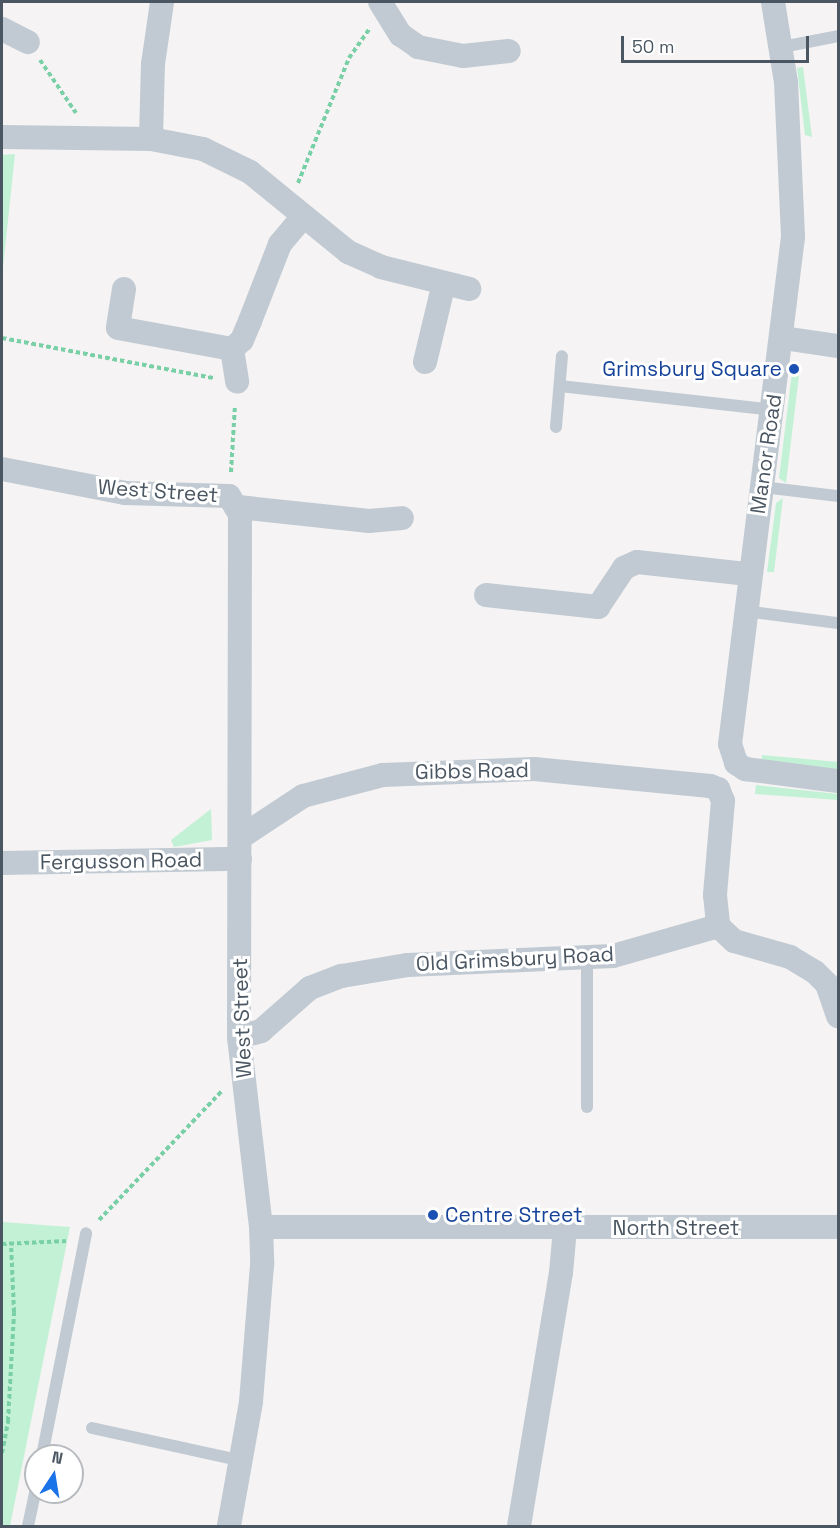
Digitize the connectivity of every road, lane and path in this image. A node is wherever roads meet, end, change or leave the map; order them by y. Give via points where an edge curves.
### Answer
1 (162, 2) edge
2 (773, 2) edge
3 (382, 5) edge
4 (2, 29) edge
5 (838, 36) edge
6 (28, 42) joint
7 (782, 47) junction
8 (508, 51) dead end
9 (92, 136) junction
10 (2, 137) edge
11 (151, 139) junction
12 (296, 211) junction
13 (444, 283) junction
14 (124, 289) dead end
15 (469, 289) dead end
16 (2, 338) edge
17 (783, 338) junction
18 (838, 345) edge
19 (232, 349) junction
20 (562, 356) dead end
21 (425, 362) dead end
22 (237, 382) junction
23 (560, 386) junction
24 (773, 410) junction
25 (556, 427) dead end
26 (2, 469) edge
27 (762, 487) junction
28 (838, 496) edge
29 (234, 502) junction
30 (402, 518) dead end
31 (748, 574) junction
32 (486, 595) dead end
33 (744, 611) junction
34 (838, 623) edge
35 (838, 781) edge
36 (240, 848) junction
37 (2, 863) edge
38 (718, 926) junction
39 (587, 959) junction
40 (838, 1016) edge
41 (239, 1037) junction
42 (243, 1069) junction
43 (587, 1107) dead end
44 (261, 1227) junction
45 (838, 1227) edge
46 (565, 1228) junction
47 (86, 1238) junction
48 (2, 1244) edge
49 (11, 1245) junction
50 (92, 1428) dead end
51 (44, 1444) edge
52 (2, 1453) edge
53 (244, 1461) junction
54 (32, 1504) edge
55 (28, 1527) edge
56 (229, 1527) edge
57 (519, 1527) edge

1 - 11 street via 153,64
2 - 7 street, Manor Road
3 - 8 street via 401,35 418,47 462,56
3 - 12 path via 349,58
4 - 6 street
5 - 7 lane
6 - 9 path
7 - 17 street, Manor Road via 793,226
9 - 10 street
9 - 11 street
11 - 12 street via 179,143 227,159
12 - 13 street via 330,240 365,260
12 - 19 street via 250,321
13 - 15 street
13 - 21 street
14 - 19 street via 117,328
16 - 22 path
17 - 18 street
17 - 24 street, Manor Road
19 - 22 street
20 - 23 lane
22 - 29 path
23 - 24 lane
23 - 25 lane
24 - 27 street, Manor Road
26 - 29 street, West Street via 124,493
27 - 28 lane
27 - 31 street, Manor Road
29 - 30 street, West Street via 369,521
29 - 36 street, West Street
31 - 32 street via 637,562 624,568 598,607
31 - 33 street, Manor Road
33 - 34 lane
33 - 35 street, Manor Road via 730,744 736,763 756,773
36 - 37 street, Fergusson Road
36 - 38 street, Gibbs Road via 303,796 383,775 534,769 621,775 718,789 723,801 715,895
36 - 41 street, West Street
38 - 39 street, Old Grimsbury Road via 649,948
38 - 40 street via 734,941 790,957 815,972 827,984
39 - 41 street, Old Grimsbury Road via 408,965 342,976 310,988 261,1031
39 - 43 lane
41 - 42 street, West Street
42 - 44 street, West Street
42 - 47 path
44 - 46 street, North Street
44 - 53 street, West Street via 259,1336
45 - 46 street, North Street
46 - 57 street
47 - 49 path
47 - 51 lane
48 - 49 path
49 - 52 path via 13,1335 8,1421
50 - 53 lane
53 - 56 street, West Street
54 - 55 lane

